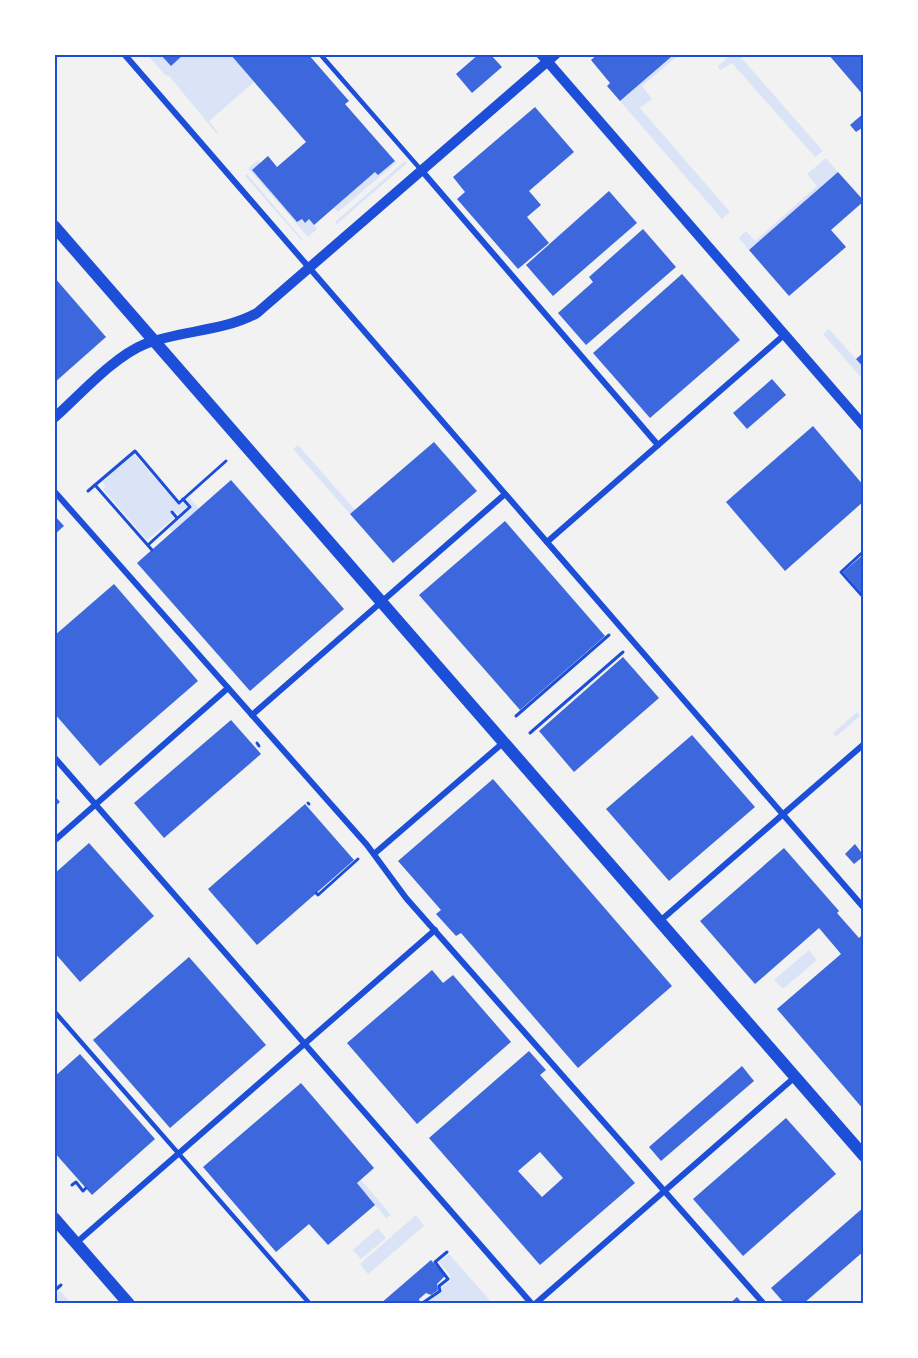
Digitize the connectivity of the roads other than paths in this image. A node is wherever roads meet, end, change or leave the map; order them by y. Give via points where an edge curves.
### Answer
1 (124, 54) edge
2 (320, 54) edge
3 (548, 56) edge
4 (422, 171) junction
5 (54, 226) edge
6 (309, 268) junction
7 (784, 335) junction
8 (154, 341) junction
9 (54, 418) edge
10 (864, 426) edge
11 (658, 445) junction
12 (54, 491) edge
13 (505, 494) junction
14 (547, 542) junction
15 (382, 602) junction
16 (228, 688) junction
17 (252, 715) junction
18 (504, 742) junction
19 (864, 744) edge
20 (54, 757) edge
21 (95, 805) junction
22 (783, 814) junction
23 (54, 841) edge
24 (374, 855) junction
25 (864, 908) edge
26 (660, 921) junction
27 (435, 930) junction
28 (54, 1011) edge
29 (305, 1044) junction
30 (795, 1077) junction
31 (179, 1154) junction
32 (864, 1155) edge
33 (664, 1191) junction
34 (54, 1218) edge
35 (76, 1243) junction
36 (129, 1304) edge
37 (310, 1304) edge
38 (533, 1304) edge
39 (764, 1304) edge

1 - 6 street
2 - 4 lane
3 - 4 street
3 - 7 street
4 - 6 street
4 - 11 street
5 - 8 main road
6 - 8 street via 246,319
6 - 13 street
7 - 10 street
7 - 11 street
8 - 9 street via 121,359
8 - 15 main road
11 - 14 street
12 - 16 street
13 - 14 street
13 - 15 street
14 - 22 street
15 - 17 street
15 - 18 main road
16 - 17 street
16 - 21 street
17 - 24 street
18 - 24 street
18 - 26 main road
19 - 22 street
20 - 21 street
21 - 23 street
21 - 29 street
22 - 25 street
22 - 26 street
24 - 27 street
26 - 30 main road
27 - 29 street
27 - 33 street
28 - 31 lane
29 - 31 street
29 - 38 street
30 - 32 main road
30 - 33 street
31 - 35 street
31 - 37 lane
33 - 38 street
33 - 39 street
34 - 35 main road
35 - 36 main road

